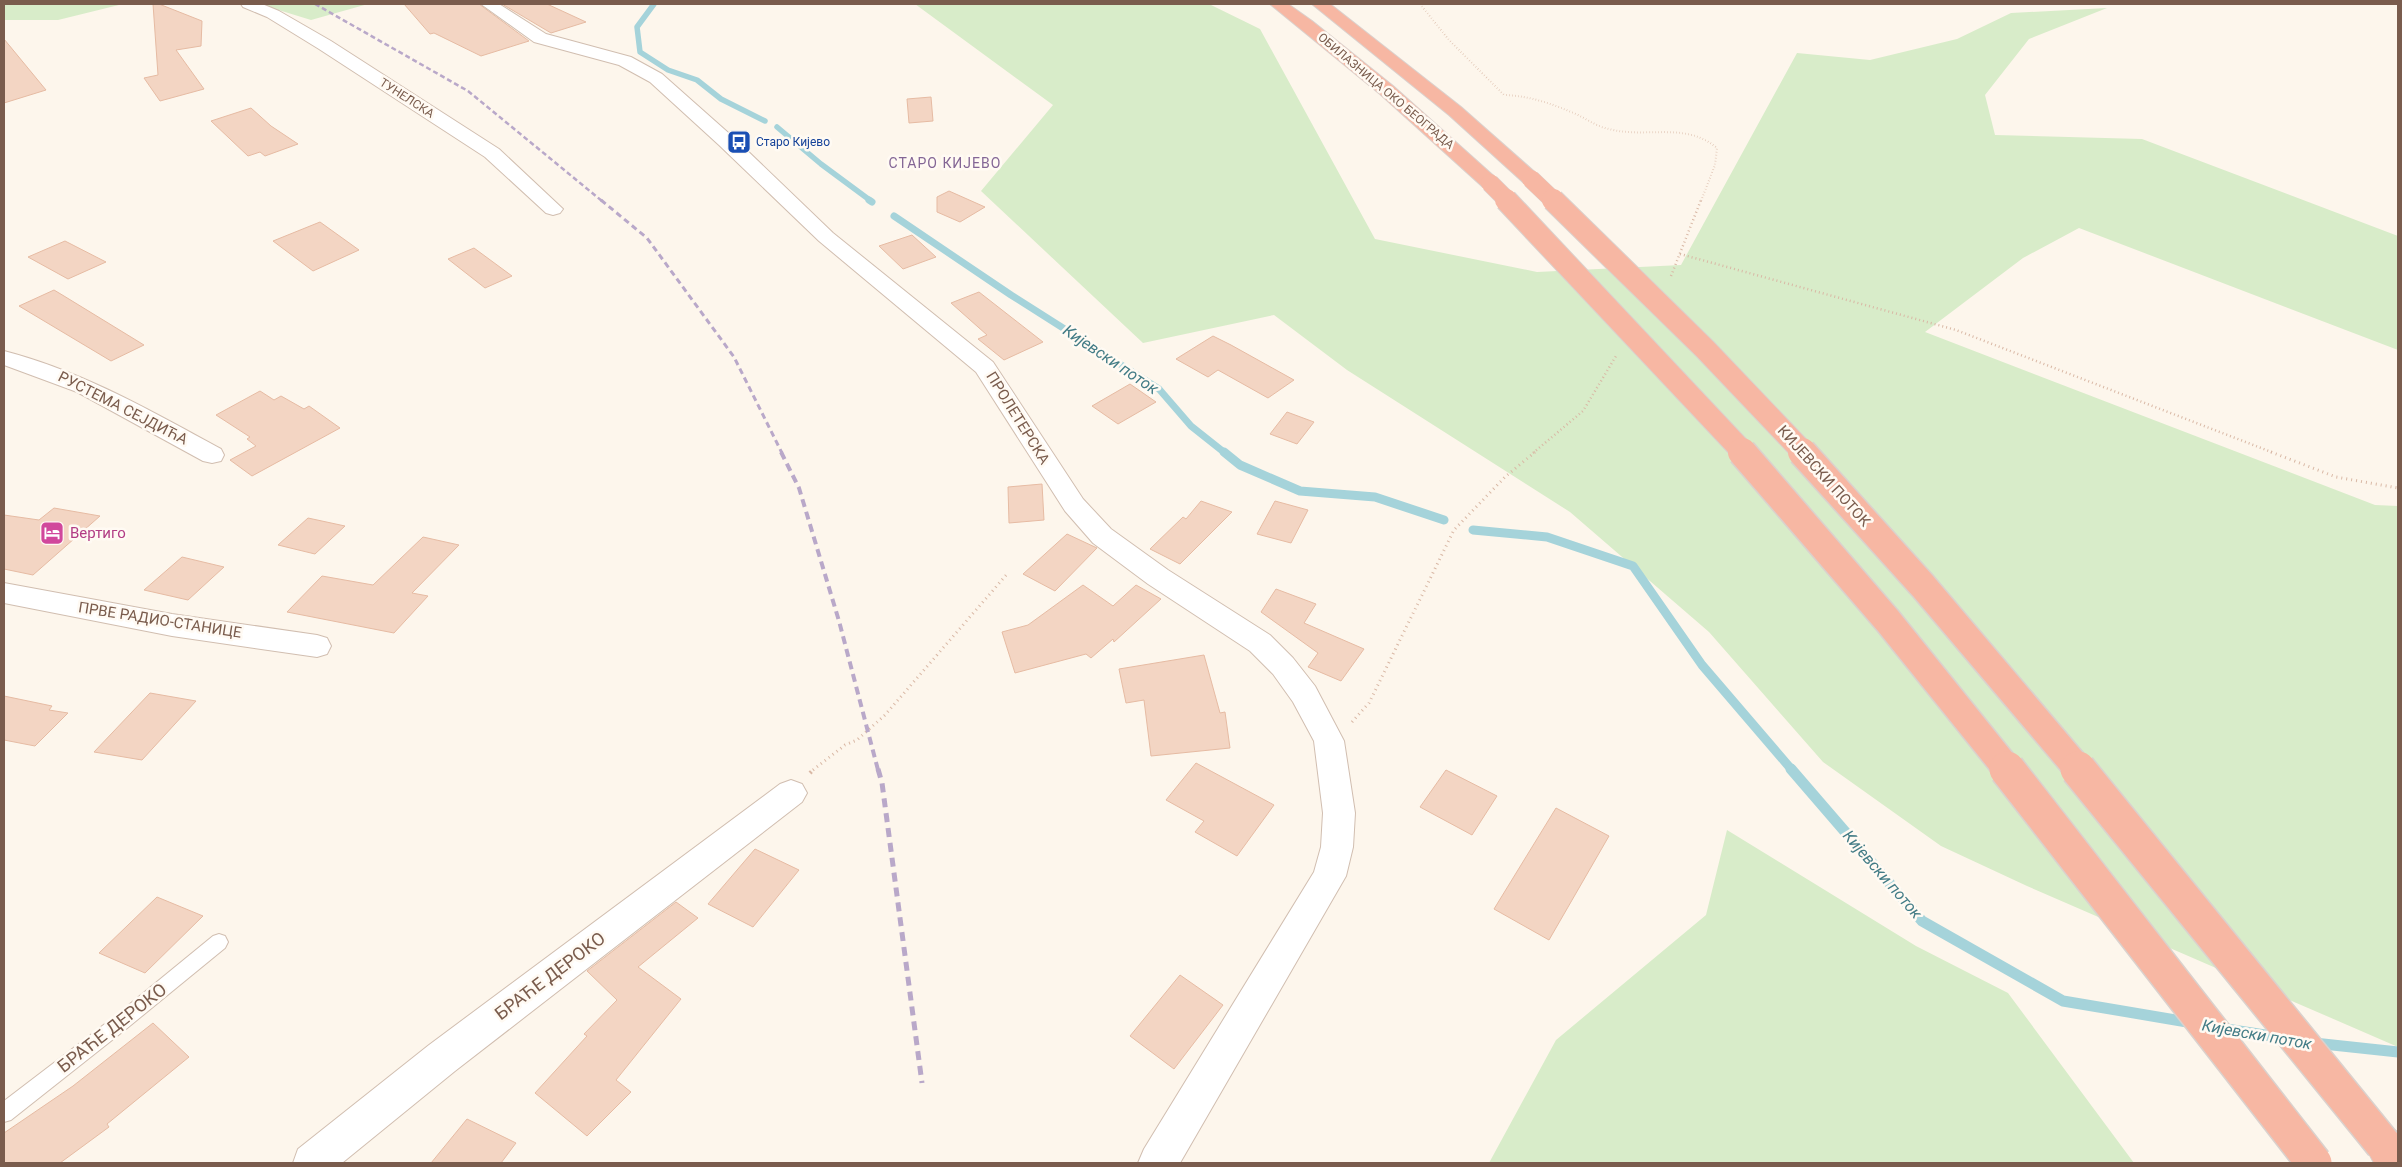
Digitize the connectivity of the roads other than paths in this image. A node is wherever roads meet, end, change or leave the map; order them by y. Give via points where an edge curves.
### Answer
1 (249, 4) edge
2 (489, 4) edge
3 (1278, 4) edge
4 (1320, 4) edge
5 (1531, 179) joint
6 (553, 209) dead end
7 (4, 358) edge
8 (212, 455) dead end
9 (4, 592) edge
10 (317, 646) dead end
11 (791, 793) road end
12 (219, 942) dead end
13 (4, 1113) edge
14 (312, 1163) edge
15 (1158, 1163) edge
16 (2314, 1163) edge
17 (2398, 1163) edge

1 - 6 street, ТУНЕЛСКА via 273,14 492,153
2 - 15 street, ПРОЛЕТЕРСКА via 540,38 625,61 656,78 826,237 985,367 1064,491 1091,526 1130,557 1260,643 1304,694 1329,741 1339,813 1337,847 1329,876
3 - 16 highway, ОБИЛАЗНИЦА ОКО БЕОГРАДА, bridge via 1434,130 1490,183 1648,348 1887,620
4 - 5 highway, ОБИЛАЗНИЦА ОКО БЕОГРАДА via 1455,111
5 - 17 highway, КИЈЕВСКИ ПОТОК, bridge via 1759,405 1934,599 2108,806
7 - 8 street, РУСТЕМА СЕЈДИЋА via 58,374 94,390
9 - 10 street, ПРВЕ РАДИО-СТАНИЦЕ via 186,627
11 - 14 street, БРАЋЕ ДЕРОКО via 442,1058
12 - 13 lane, БРАЋЕ ДЕРОКО

